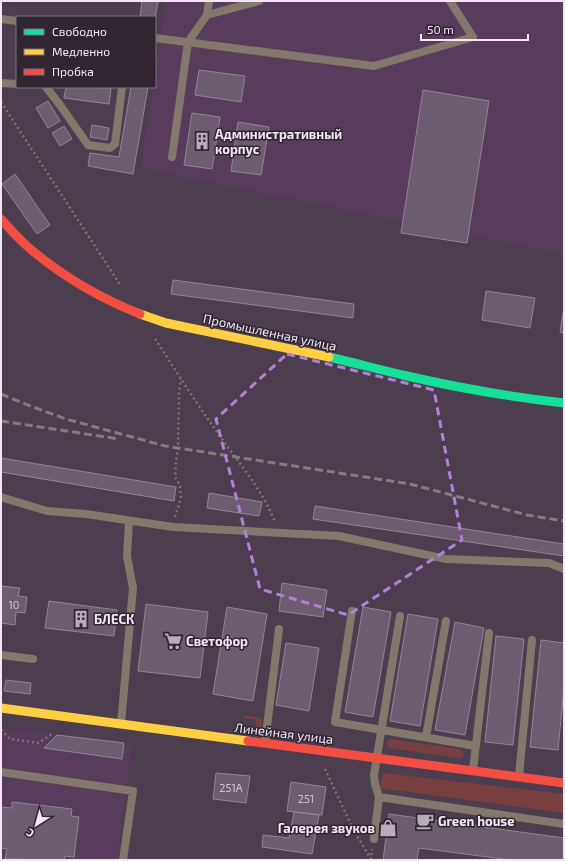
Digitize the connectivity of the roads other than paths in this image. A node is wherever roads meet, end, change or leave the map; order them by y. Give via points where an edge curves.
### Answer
1 (209, 1) edge
2 (260, 1) edge
3 (450, 1) edge
4 (207, 15) junction
5 (1, 19) edge
6 (16, 21) edge
7 (156, 38) edge
8 (188, 42) junction
9 (1, 83) edge
10 (16, 84) edge
11 (47, 88) edge
12 (122, 88) edge
13 (172, 157) dead end
14 (1, 218) edge
15 (564, 403) edge
16 (1, 498) edge
17 (129, 521) junction
18 (564, 569) edge
19 (352, 611) dead end
20 (400, 616) dead end
21 (446, 621) dead end
22 (279, 629) dead end
23 (489, 633) dead end
24 (532, 640) dead end
25 (1, 655) edge
26 (33, 659) dead end
27 (1, 708) edge
28 (121, 725) junction
29 (381, 730) junction
30 (426, 738) junction
31 (265, 744) junction
32 (476, 746) junction
33 (376, 759) junction
34 (473, 771) junction
35 (1, 772) edge
36 (519, 777) junction
37 (564, 783) edge
38 (379, 797) junction
39 (564, 824) edge
40 (374, 839) dead end
41 (123, 860) edge

1 - 4 lane
2 - 4 lane
3 - 8 lane via 473,36 374,66
4 - 8 lane
5 - 6 lane
7 - 8 lane
8 - 13 lane
9 - 10 lane
11 - 12 lane via 88,145 110,148 114,144
14 - 15 street, Промышленная улица via 26,246 53,267 112,302 166,323 428,380 518,398
16 - 17 lane via 47,511
17 - 18 lane via 173,527 339,536 446,559 549,563
17 - 28 lane via 127,556 133,588
19 - 29 lane via 335,722
20 - 29 lane
21 - 30 lane
22 - 31 lane
23 - 32 lane
24 - 36 lane
25 - 26 lane
27 - 28 street, Линейная улица
28 - 31 street, Линейная улица
29 - 30 lane
29 - 33 lane
30 - 32 lane
31 - 33 street, Линейная улица
32 - 34 lane
33 - 34 street, Линейная улица
33 - 38 lane via 374,775
34 - 36 street, Линейная улица
35 - 41 lane via 133,791
36 - 37 street, Линейная улица
38 - 39 lane
38 - 40 lane

